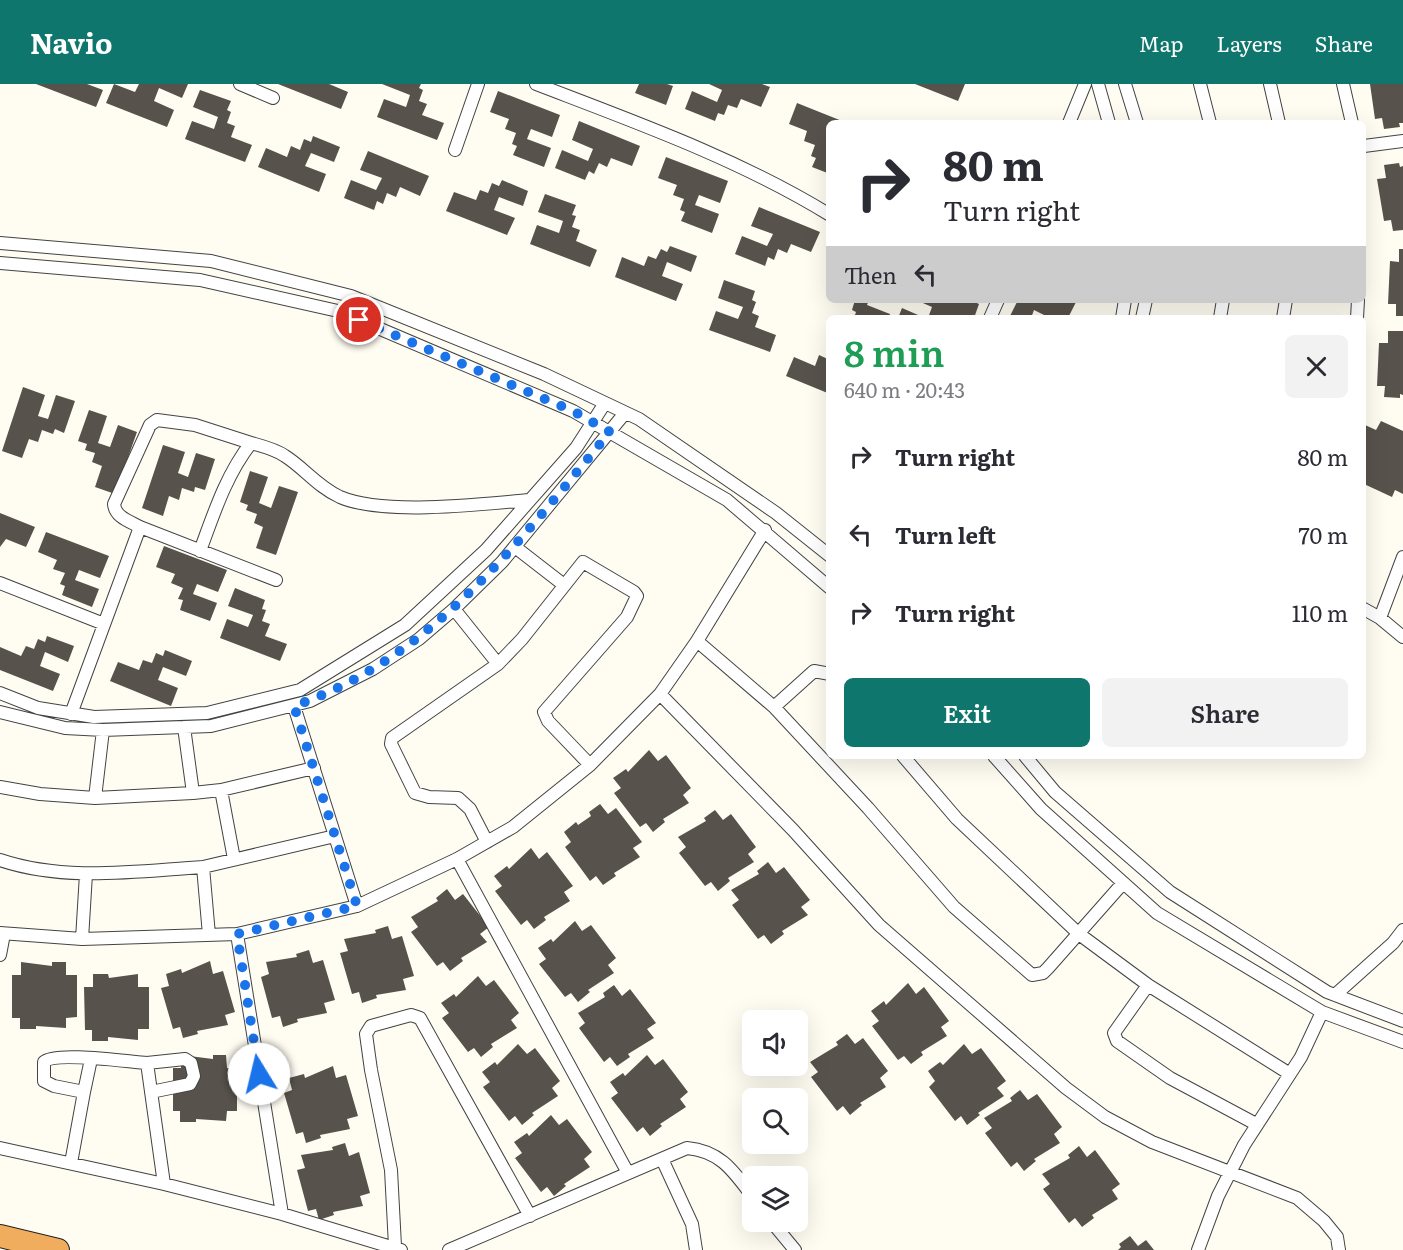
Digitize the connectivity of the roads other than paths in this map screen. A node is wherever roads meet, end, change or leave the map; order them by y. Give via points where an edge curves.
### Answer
1 (240, 84) edge
2 (478, 84) edge
3 (536, 84) edge
4 (1085, 84) edge
5 (1098, 84) edge
6 (1125, 84) edge
7 (1200, 84) edge
8 (1270, 84) edge
9 (1343, 84) edge
10 (273, 98) dead end
11 (1070, 120) edge
12 (1108, 120) edge
13 (1136, 120) edge
14 (1209, 120) edge
15 (1278, 120) edge
16 (1351, 120) edge
17 (1403, 141) edge
18 (1366, 146) edge
19 (455, 150) dead end
20 (826, 213) edge
21 (0, 243) edge
22 (0, 263) edge
23 (605, 403) junction
24 (625, 413) junction
25 (594, 423) junction
26 (610, 432) junction
27 (251, 443) junction
28 (530, 500) junction
29 (140, 527) junction
30 (765, 530) junction
31 (515, 547) junction
32 (200, 551) junction
33 (826, 553) edge
34 (1403, 557) edge
35 (276, 580) dead end
36 (0, 583) edge
37 (826, 584) edge
38 (564, 585) junction
39 (454, 609) junction
40 (1366, 610) edge
41 (1380, 618) junction
42 (104, 624) junction
43 (1403, 637) edge
44 (697, 641) junction
45 (498, 664) junction
46 (826, 673) edge
47 (0, 693) edge
48 (660, 694) junction
49 (294, 706) junction
50 (774, 707) junction
51 (0, 712) edge
52 (71, 714) junction
53 (184, 727) junction
54 (103, 730) junction
55 (906, 759) edge
56 (997, 759) edge
57 (1028, 759) edge
58 (590, 765) junction
59 (314, 768) junction
60 (0, 787) edge
61 (221, 790) junction
62 (193, 793) junction
63 (95, 798) junction
64 (335, 836) junction
65 (487, 842) junction
66 (234, 859) junction
67 (457, 859) junction
68 (0, 860) edge
69 (202, 867) junction
70 (86, 874) junction
71 (1124, 883) junction
72 (357, 906) junction
73 (1403, 930) edge
74 (2, 934) edge
75 (237, 934) junction
76 (1079, 934) junction
77 (209, 935) junction
78 (82, 939) junction
79 (0, 955) edge
80 (1148, 985) junction
81 (1335, 996) junction
82 (1322, 1012) junction
83 (1403, 1021) edge
84 (1403, 1042) edge
85 (91, 1059) junction
86 (147, 1063) junction
87 (1290, 1074) junction
88 (84, 1092) junction
89 (151, 1092) junction
90 (1256, 1124) junction
91 (0, 1148) edge
92 (662, 1159) junction
93 (70, 1163) junction
94 (1230, 1171) junction
95 (627, 1173) junction
96 (742, 1182) edge
97 (164, 1184) junction
98 (282, 1214) junction
99 (530, 1216) junction
100 (780, 1232) edge
101 (0, 1236) edge
102 (399, 1248) edge
103 (58, 1250) edge
104 (448, 1250) edge
105 (696, 1250) edge
106 (795, 1250) edge
107 (1198, 1250) edge
108 (1339, 1250) edge

1 - 10 street
2 - 19 street
3 - 20 street via 766,180
4 - 11 street
5 - 12 street
6 - 13 street
7 - 14 street
8 - 15 street
9 - 16 street
17 - 18 street
21 - 23 street via 211,261 351,296 544,374
22 - 25 street via 200,280 338,311
23 - 24 street
23 - 25 street
24 - 26 street
24 - 33 street via 776,513
25 - 26 street
25 - 28 street
26 - 30 street via 727,500
26 - 31 street
27 - 28 street via 285,456 319,485 362,504 463,506
27 - 29 street via 195,425 157,420 150,425 114,504 120,516
27 - 32 street via 222,491
28 - 52 street via 486,550 405,625 300,690 207,713 94,717
29 - 32 street
29 - 42 street
30 - 37 street
30 - 44 street
31 - 38 street
31 - 39 street
32 - 35 street
34 - 41 street
36 - 42 street
38 - 45 street
38 - 58 street via 585,562 637,596 633,610 543,712
39 - 45 street
39 - 49 street via 419,639 373,669
40 - 41 street
41 - 43 street
42 - 52 street
44 - 48 street
44 - 50 street
45 - 65 street via 395,733 391,744 415,793 458,798 470,809
46 - 50 street via 814,670
47 - 52 street via 38,708
48 - 58 street
48 - 94 street via 879,925 1059,1082 1126,1130
49 - 53 street via 211,726
49 - 59 street
50 - 76 street via 954,907 1032,975 1043,973
51 - 54 street via 65,728
53 - 54 street
53 - 62 street
54 - 63 street
55 - 76 street via 957,819
56 - 71 street via 1041,809
57 - 81 street via 1055,792 1170,892
58 - 65 street via 513,827
59 - 61 street
59 - 64 street
60 - 63 street
61 - 62 street
61 - 66 street
62 - 63 street
64 - 66 street
64 - 72 street
65 - 67 street
66 - 69 street
67 - 72 street
67 - 95 street
68 - 70 street
69 - 70 street
69 - 77 street
70 - 78 street
71 - 76 street
71 - 82 street via 1156,913
72 - 75 street
73 - 81 street
74 - 78 street
74 - 79 street
75 - 77 street
75 - 98 street
76 - 80 street
77 - 78 street
80 - 87 street
80 - 90 street via 1114,1033 1117,1041 1170,1078
81 - 83 street
82 - 84 street
82 - 87 street
85 - 86 street
85 - 88 street
85 - 88 street via 51,1058 44,1062 42,1074 46,1083
86 - 89 street
86 - 89 street via 185,1059 193,1068 190,1084
87 - 90 street
88 - 93 street
89 - 97 street
90 - 94 street
91 - 93 street
92 - 95 street
92 - 96 street via 687,1148 704,1149 721,1158
92 - 105 street via 692,1224
93 - 97 street
94 - 107 street
94 - 108 street via 1303,1202 1337,1237
95 - 99 street
97 - 98 street
98 - 102 street
99 - 102 street via 420,1018 411,1015 371,1026 366,1034 391,1170
99 - 104 street
100 - 106 street
101 - 103 highway

